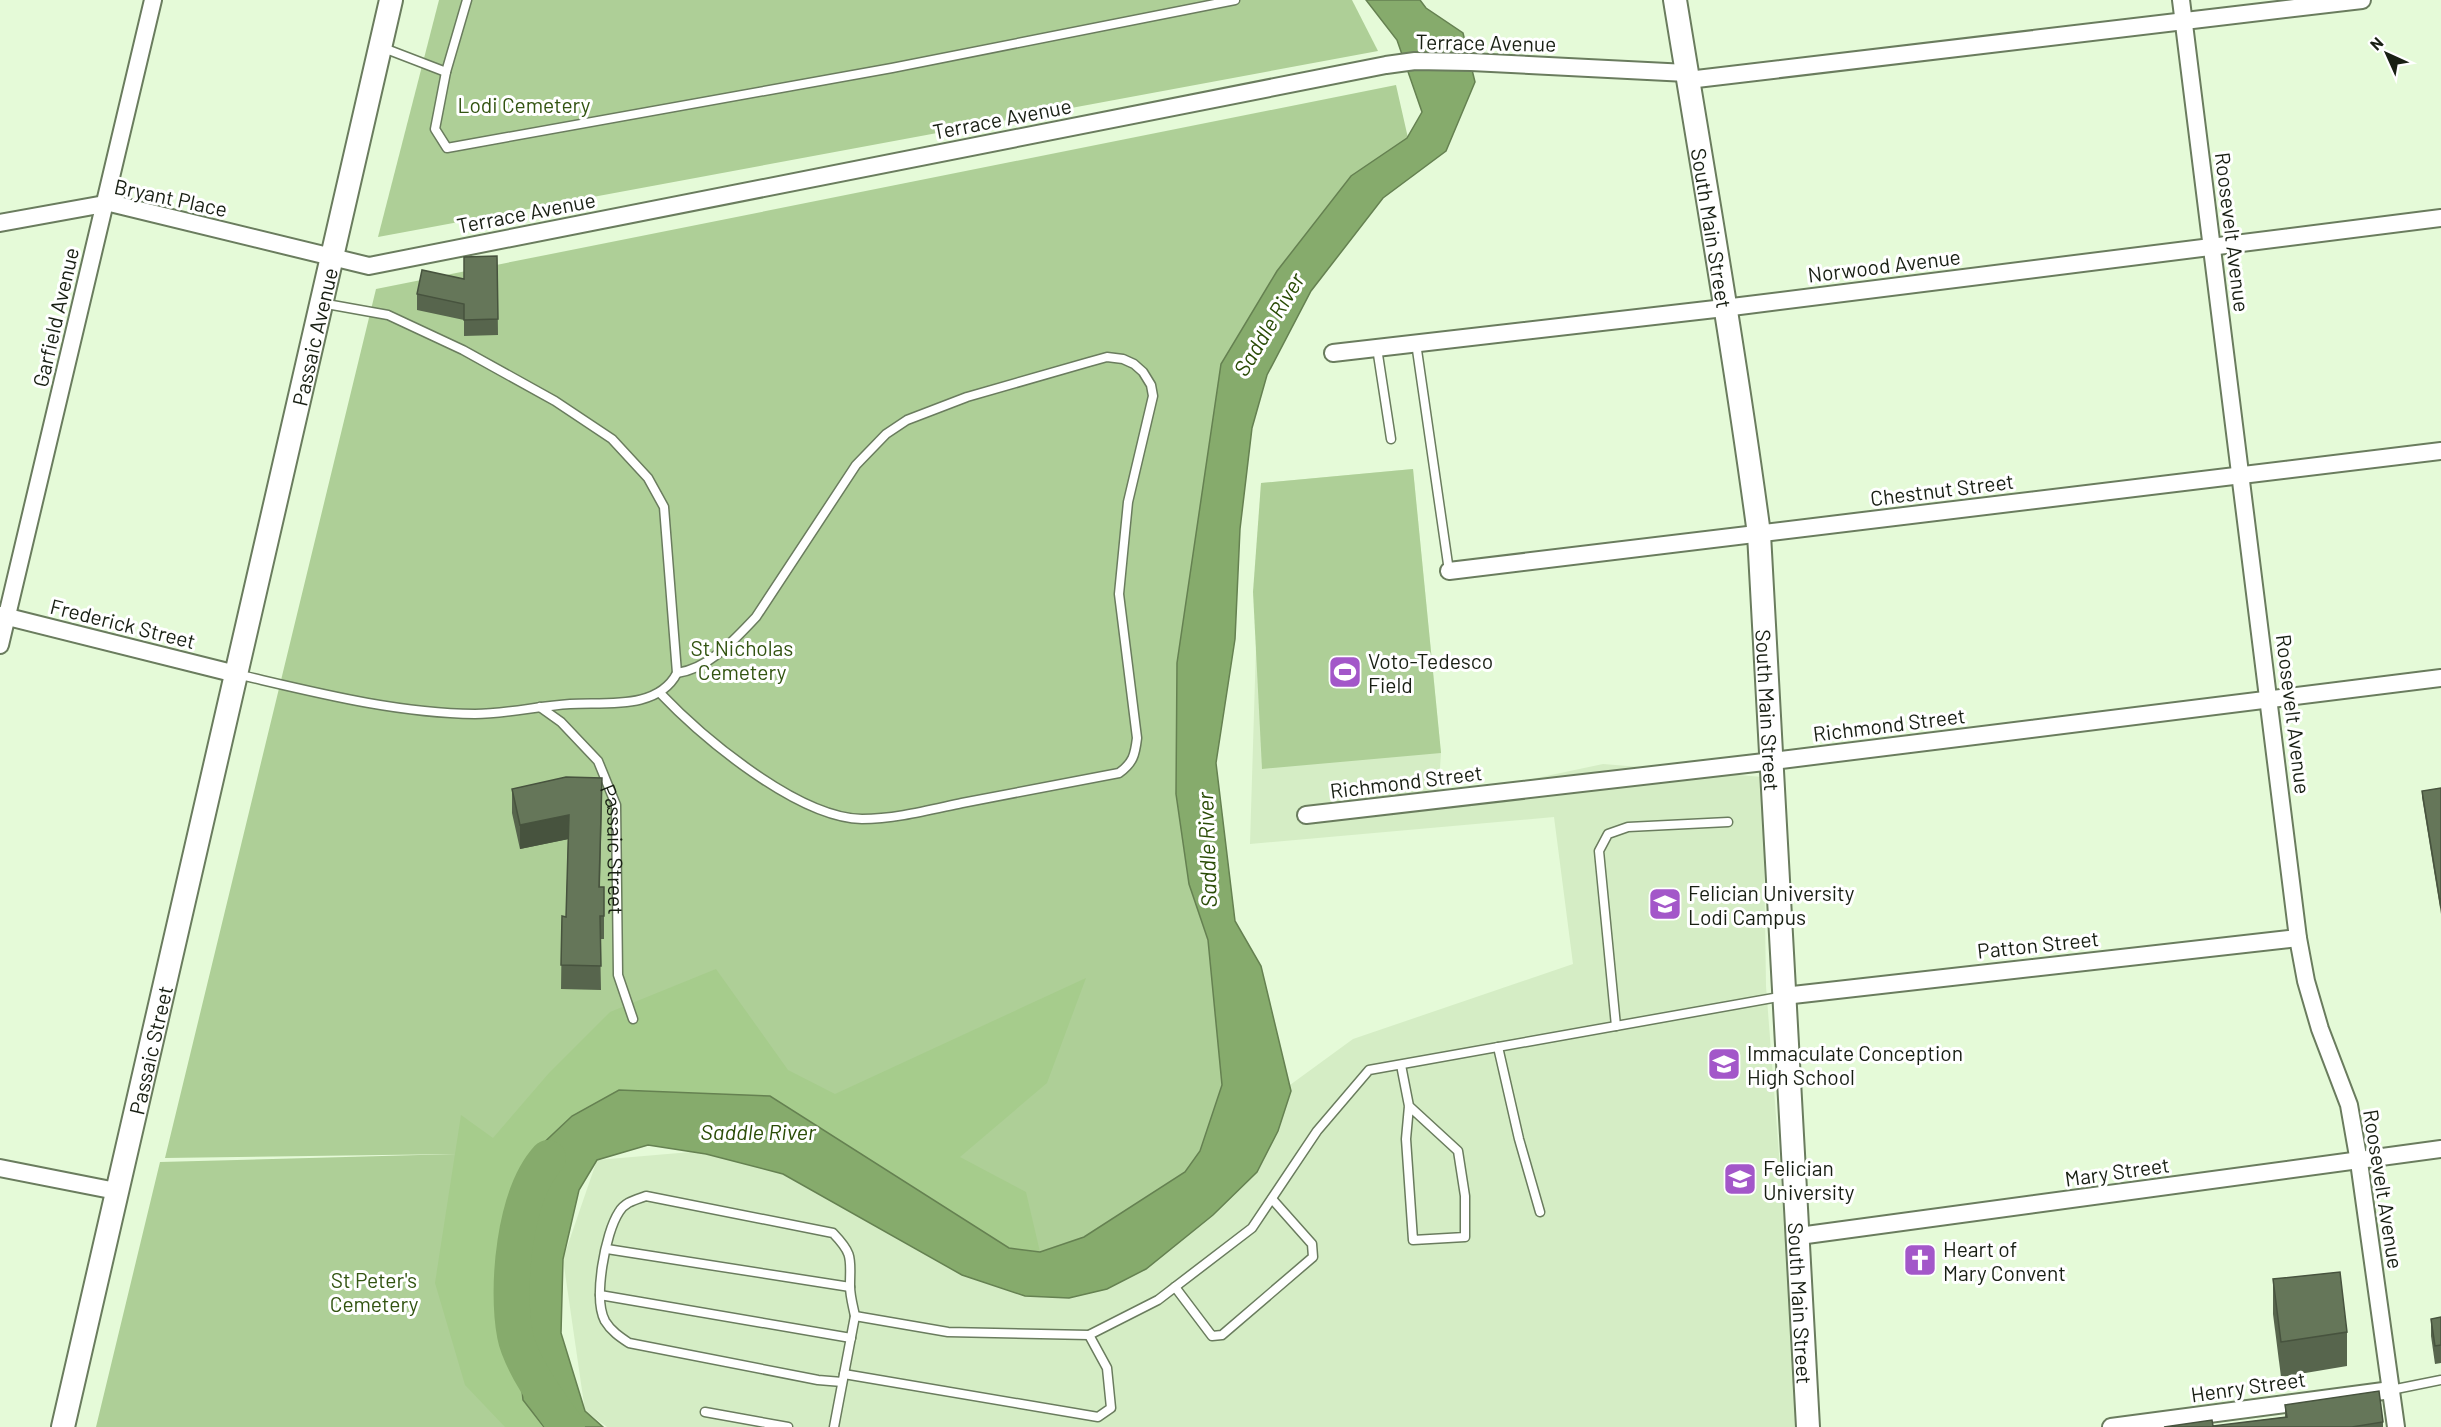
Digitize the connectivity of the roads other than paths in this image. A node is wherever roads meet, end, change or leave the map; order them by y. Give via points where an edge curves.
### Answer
1 (153, 0) edge
2 (391, 0) edge
3 (467, 0) edge
4 (1235, 0) edge
5 (1676, 0) edge
6 (2181, 0) edge
7 (2362, 0) edge
8 (2184, 22) junction
9 (380, 47) junction
10 (446, 72) junction
11 (1688, 76) junction
12 (105, 203) junction
13 (2441, 218) edge
14 (0, 224) edge
15 (2212, 246) junction
16 (332, 258) junction
17 (321, 303) junction
18 (1724, 308) junction
19 (1416, 343) junction
20 (1377, 348) junction
21 (1333, 353) dead end
22 (1391, 439) dead end
23 (2441, 451) edge
24 (2241, 475) junction
25 (1759, 534) junction
26 (1449, 571) joint
27 (3, 616) edge
28 (0, 645) edge
29 (677, 673) junction
30 (236, 674) junction
31 (2441, 678) edge
32 (660, 693) junction
33 (2269, 698) junction
34 (540, 707) junction
35 (1773, 761) junction
36 (1306, 815) dead end
37 (1728, 822) dead end
38 (2298, 938) junction
39 (1784, 996) junction
40 (633, 1019) dead end
41 (1616, 1026) junction
42 (1498, 1047) junction
43 (1401, 1065) junction
44 (1409, 1106) junction
45 (2441, 1149) edge
46 (2359, 1162) junction
47 (0, 1168) edge
48 (116, 1191) junction
49 (1272, 1199) junction
50 (1540, 1212) dead end
51 (1799, 1236) junction
52 (607, 1249) junction
53 (850, 1287) junction
54 (1175, 1287) junction
55 (600, 1295) junction
56 (855, 1316) junction
57 (1089, 1335) junction
58 (851, 1338) junction
59 (843, 1378) junction
60 (2441, 1380) edge
61 (2391, 1389) junction
62 (705, 1412) dead end
63 (63, 1427) edge
64 (788, 1427) edge
65 (834, 1427) edge
66 (1808, 1427) edge
67 (2111, 1427) edge
68 (2396, 1427) edge

1 - 12 street, Garfield Avenue
2 - 9 main road, Passaic Avenue
3 - 10 lane
4 - 10 lane via 892,68 447,148 435,129
5 - 11 main road, South Main Street
6 - 8 street, Roosevelt Avenue
7 - 8 street, Terrace Avenue
8 - 11 street, Terrace Avenue
8 - 15 street, Roosevelt Avenue
9 - 10 lane
9 - 16 main road, Passaic Avenue
11 - 16 street, Terrace Avenue via 1415,61 369,266
11 - 18 main road, South Main Street
12 - 14 street, Bryant Place
12 - 16 street, Bryant Place
12 - 27 street, Garfield Avenue
13 - 15 street, Norwood Avenue
15 - 18 street, Norwood Avenue
15 - 24 street, Roosevelt Avenue
16 - 17 main road, Passaic Avenue
17 - 29 lane via 388,315 431,335 555,402 612,439 648,478 664,507
17 - 30 main road, Passaic Avenue
18 - 19 street, Norwood Avenue
18 - 25 main road, South Main Street
19 - 20 street, Norwood Avenue
19 - 26 lane
20 - 21 street, Norwood Avenue
20 - 22 lane
23 - 24 street, Chestnut Street
24 - 25 street, Chestnut Street
24 - 33 street, Roosevelt Avenue
25 - 26 street, Chestnut Street
25 - 35 main road, South Main Street
27 - 28 street, Garfield Avenue
27 - 30 street, Frederick Street
29 - 32 lane via 671,686
29 - 32 lane via 693,671 756,617 856,465 886,434 907,420 967,397 1107,357 1134,364 1151,385 1150,415 1128,502 1121,552 1119,594 1137,738 1135,756 1119,773 903,815 861,819 826,811 786,795 708,740
30 - 34 lane via 340,698 426,711 477,714
30 - 48 main road, Passaic Street
31 - 33 street, Richmond Street
32 - 34 lane via 643,700
33 - 35 street, Richmond Street
33 - 38 street, Roosevelt Avenue
34 - 40 lane, Passaic Street via 561,722 598,761 616,805 618,975
35 - 36 street, Richmond Street
35 - 39 main road, South Main Street
37 - 41 lane via 1628,827 1608,834 1599,850
38 - 39 street, Patton Street
38 - 46 street, Roosevelt Avenue via 2320,1029 2349,1106
39 - 41 lane
39 - 51 main road, South Main Street
41 - 42 lane
42 - 43 lane
42 - 50 lane
43 - 44 lane
43 - 49 lane via 1369,1070 1317,1131
44 - 44 lane via 1406,1139 1413,1240 1464,1237 1465,1196 1458,1151
45 - 46 street, Mary Street
46 - 51 street, Mary Street
46 - 61 street, Roosevelt Avenue
47 - 48 street
48 - 63 main road, Passaic Street
49 - 54 lane via 1252,1228
49 - 54 lane via 1312,1244 1314,1257 1222,1335 1212,1336
51 - 66 main road, South Main Street
52 - 53 lane
52 - 53 lane via 618,1213 629,1202 646,1196 833,1233 849,1252
52 - 55 lane via 600,1269
53 - 56 lane
54 - 57 lane via 1158,1300
55 - 58 lane
55 - 59 lane via 604,1320 612,1332 629,1343 818,1380
56 - 57 lane via 948,1332
56 - 58 lane
57 - 59 lane via 1107,1368 1111,1408 1098,1417
58 - 59 lane
59 - 65 lane
60 - 61 lane
61 - 67 street, Henry Street
61 - 68 street, Roosevelt Avenue
62 - 64 lane

